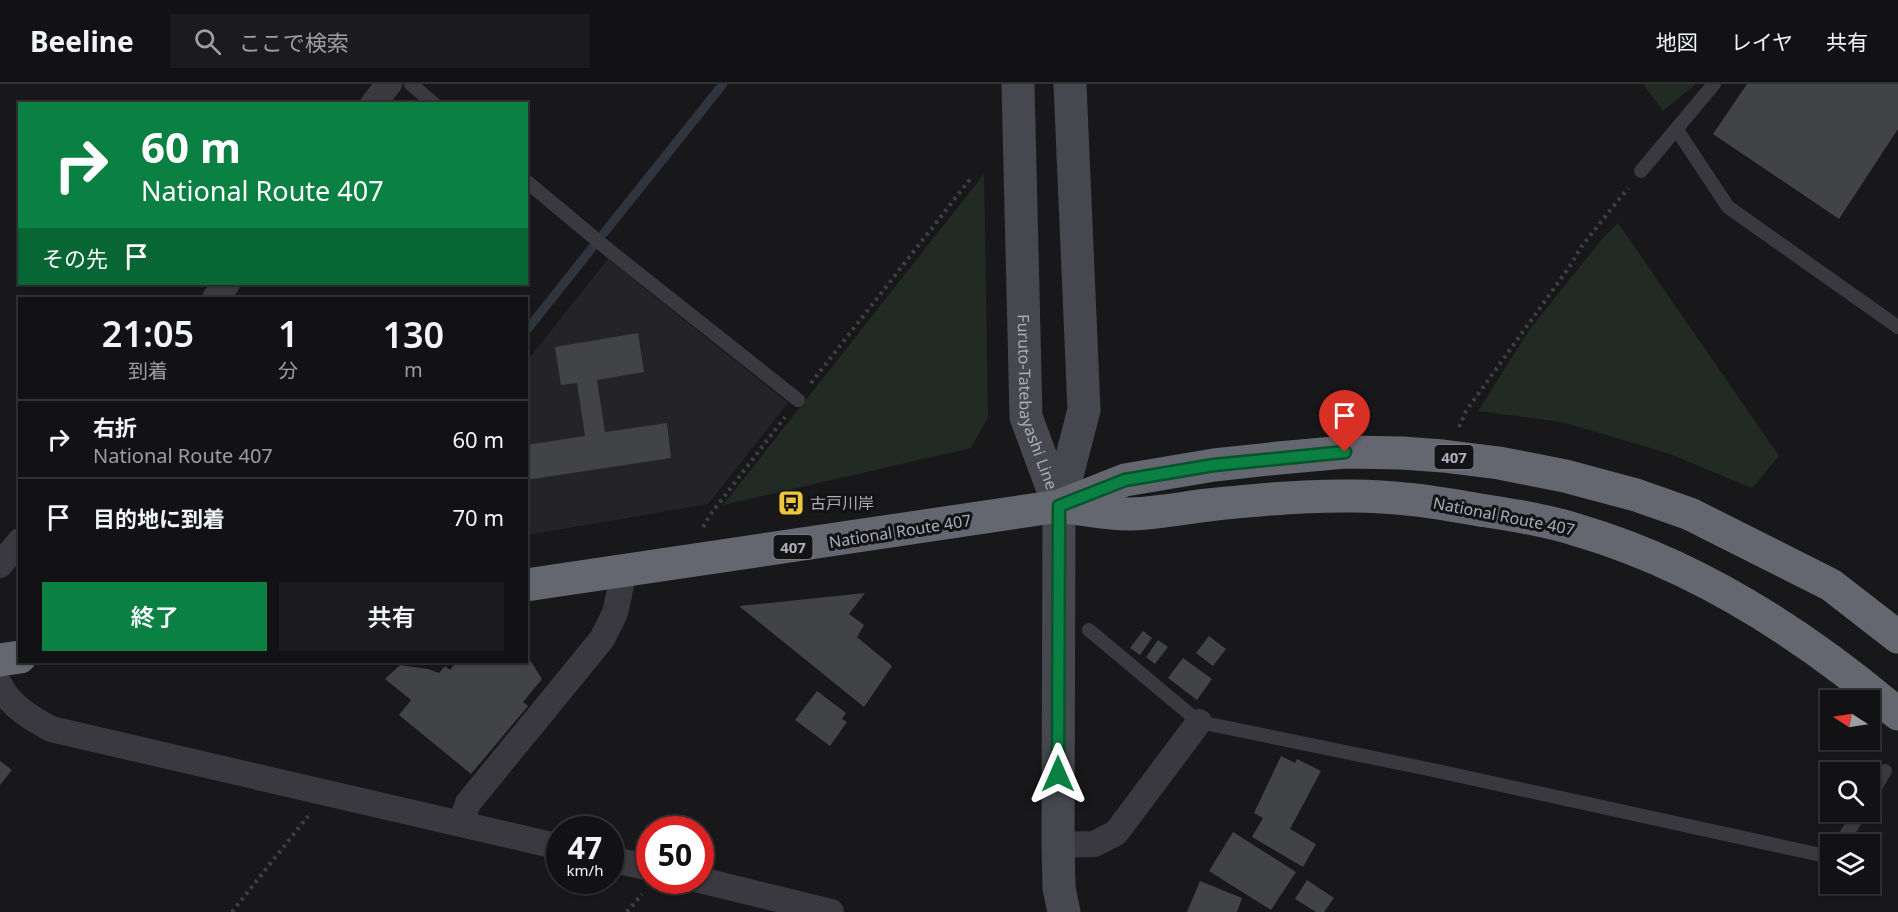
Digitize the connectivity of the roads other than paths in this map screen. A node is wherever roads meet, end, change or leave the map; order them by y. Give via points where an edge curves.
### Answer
1 (389, 84) edge
2 (411, 84) edge
3 (1018, 84) edge
4 (1070, 84) edge
5 (1714, 84) edge
6 (375, 102) edge
7 (433, 102) edge
8 (1677, 130) junction
9 (1641, 171) road end
10 (528, 183) edge
11 (226, 285) edge
12 (216, 297) edge
13 (1898, 327) edge
14 (798, 400) road end
15 (1059, 506) junction
16 (18, 543) edge
17 (0, 565) edge
18 (624, 572) junction
19 (528, 585) edge
20 (1089, 630) dead end
21 (1898, 637) edge
22 (18, 657) edge
23 (0, 660) edge
24 (0, 686) edge
25 (1898, 714) edge
26 (1199, 723) junction
27 (1885, 771) dead end
28 (1880, 779) edge
29 (461, 823) junction
30 (546, 844) edge
31 (1058, 845) junction
32 (1820, 855) edge
33 (714, 883) edge
34 (831, 912) edge
35 (1064, 912) edge

1 - 6 street
2 - 7 lane
3 - 15 main road, Furuto-Tatebayashi Line via 1026,417
4 - 15 main road, Furuto-Tatebayashi Line via 1084,410
5 - 8 lane
8 - 9 lane
8 - 13 lane via 1728,207
10 - 14 lane
11 - 12 street
15 - 18 highway, National Route 407 / 407
15 - 21 highway, National Route 407 / 407 via 1125,480 1214,465 1345,452 1499,463 1565,476 1690,514 1831,585
15 - 25 highway, National Route 407 / 407 via 1131,514 1286,498 1402,498 1576,529 1671,564 1717,588 1798,636 1852,674
15 - 31 main road
16 - 17 street
18 - 19 highway, National Route 407 / 407
18 - 29 street via 615,613 602,639 468,803
20 - 26 lane
22 - 23 highway
24 - 29 street via 5,696 29,717 51,729
26 - 31 street via 1116,833 1094,844
26 - 32 lane via 1398,762
27 - 28 lane
29 - 30 street
31 - 35 main road
33 - 34 street

